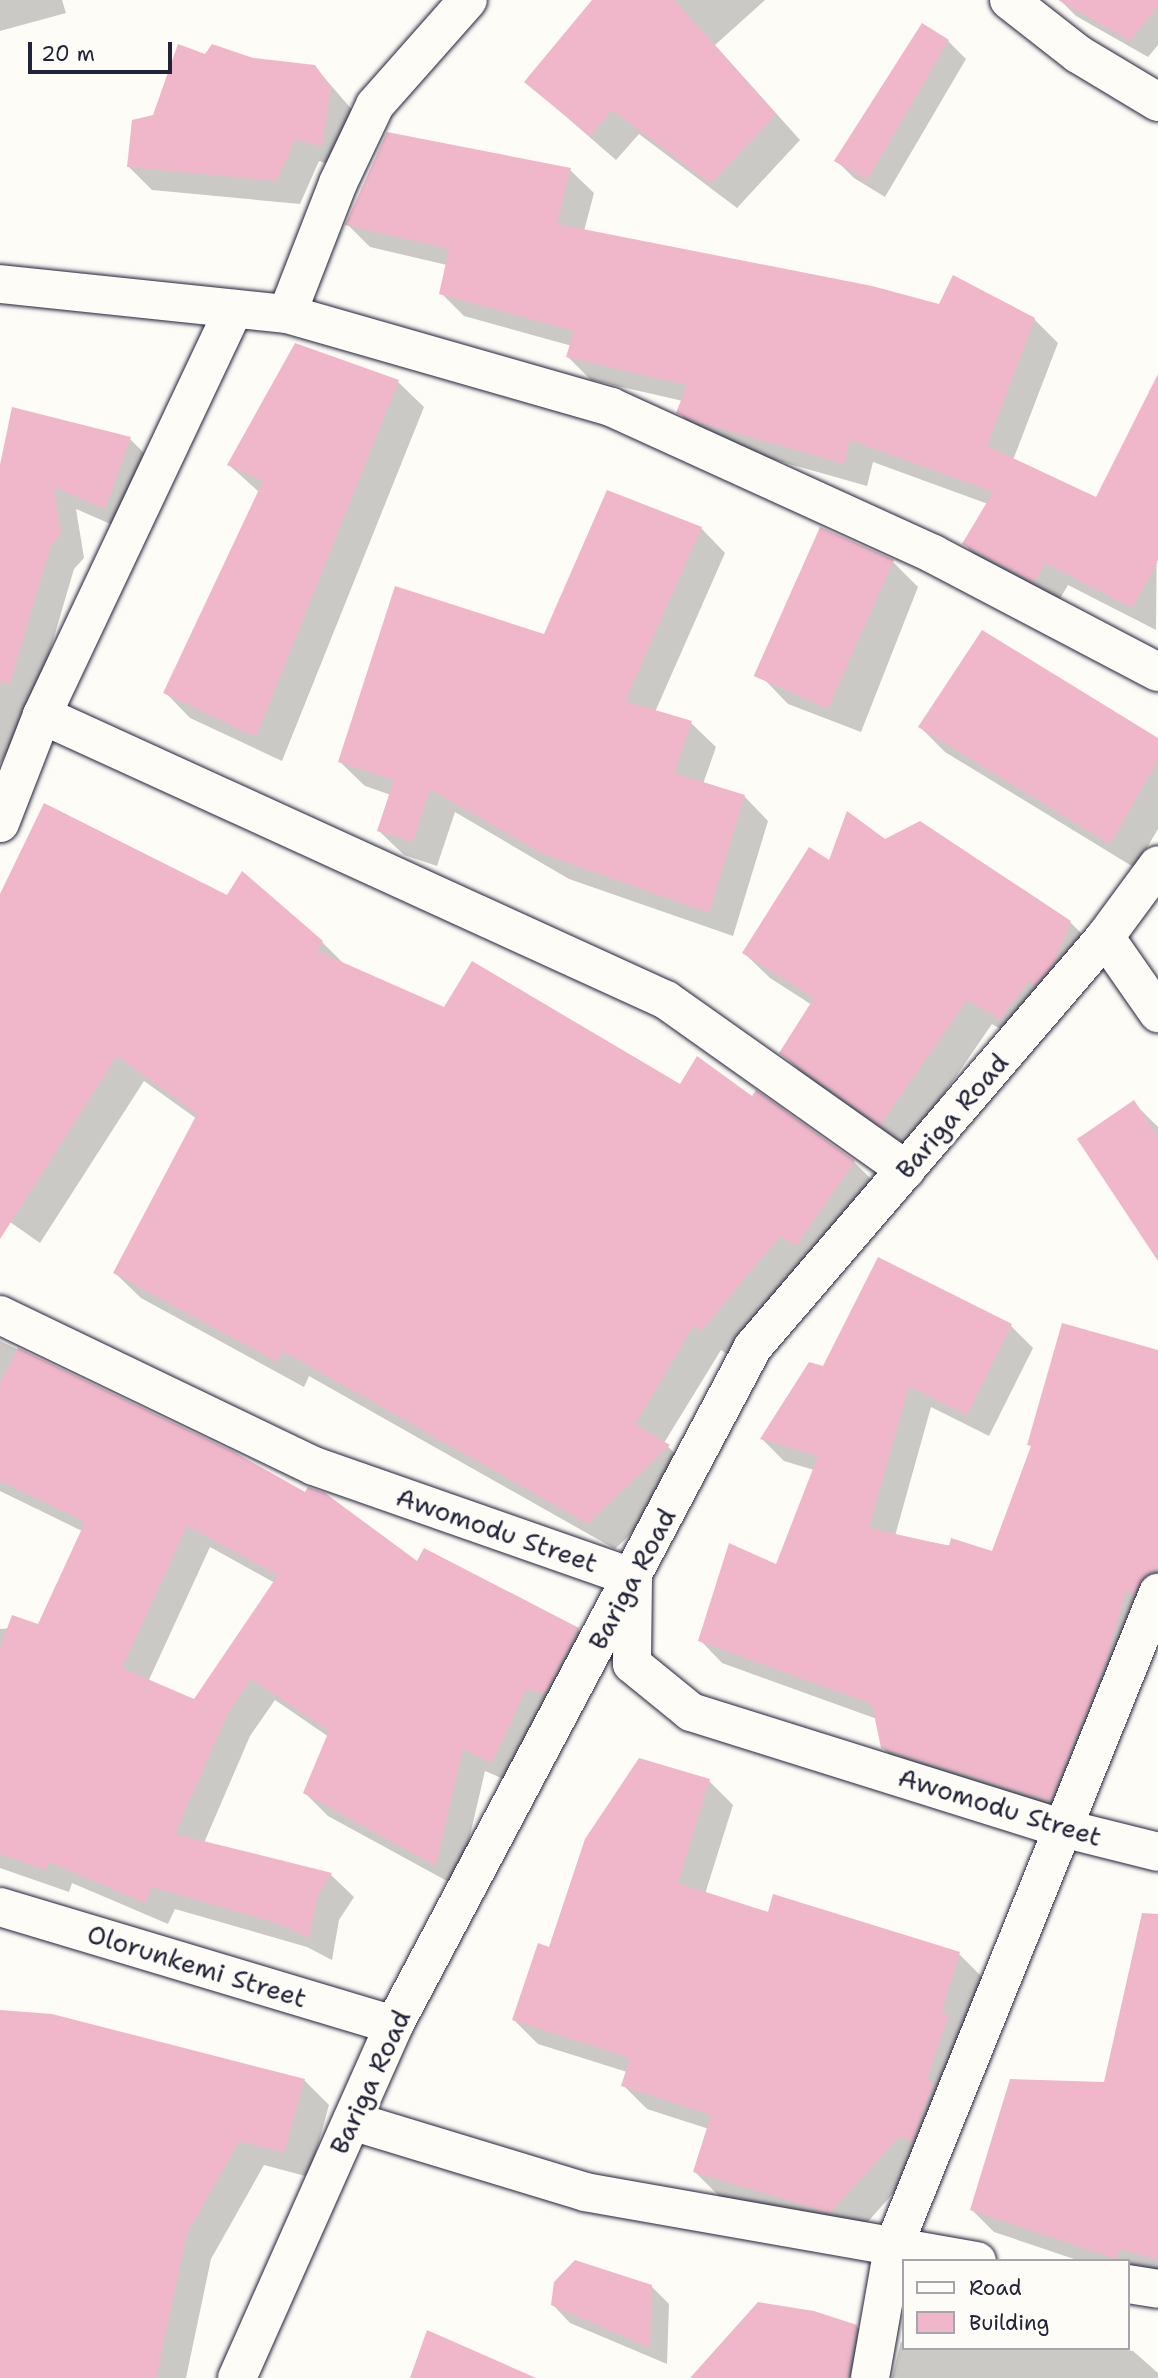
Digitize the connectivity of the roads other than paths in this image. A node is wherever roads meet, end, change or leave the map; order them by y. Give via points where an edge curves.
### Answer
1 (468, 0) edge
2 (1009, 0) edge
3 (1158, 102) edge
4 (0, 284) edge
5 (234, 309) junction
6 (287, 314) junction
7 (1158, 672) edge
8 (42, 715) junction
9 (0, 823) edge
10 (1158, 865) edge
11 (1105, 937) junction
12 (1158, 1013) edge
13 (906, 1170) junction
14 (0, 1315) edge
15 (632, 1578) junction
16 (1158, 1593) edge
17 (1062, 1828) junction
18 (1158, 1852) edge
19 (0, 1907) edge
20 (394, 2025) junction
21 (352, 2121) junction
22 (892, 2248) junction
23 (963, 2259) edge
24 (1130, 2284) edge
25 (1158, 2289) edge
26 (237, 2378) edge
27 (870, 2378) edge

1 - 6 street via 375,105 338,183
2 - 3 street via 1077,54
4 - 5 street
5 - 6 street
5 - 8 street
6 - 7 street via 611,407 933,554
8 - 9 street
8 - 13 street via 666,1000
10 - 11 street, Bariga Road
11 - 12 street
11 - 13 street, Bariga Road
13 - 15 street, Bariga Road via 753,1347
14 - 15 street, Awomodu Street via 314,1466
15 - 17 street, Awomodu Street via 632,1664 691,1712
15 - 20 street, Bariga Road
16 - 17 street
17 - 18 street, Awomodu Street
17 - 22 street
19 - 20 street, Olorunkemi Street
20 - 21 street, Bariga Road
21 - 22 street via 585,2192
21 - 26 street, Bariga Road
22 - 23 street
22 - 27 street
24 - 25 street

